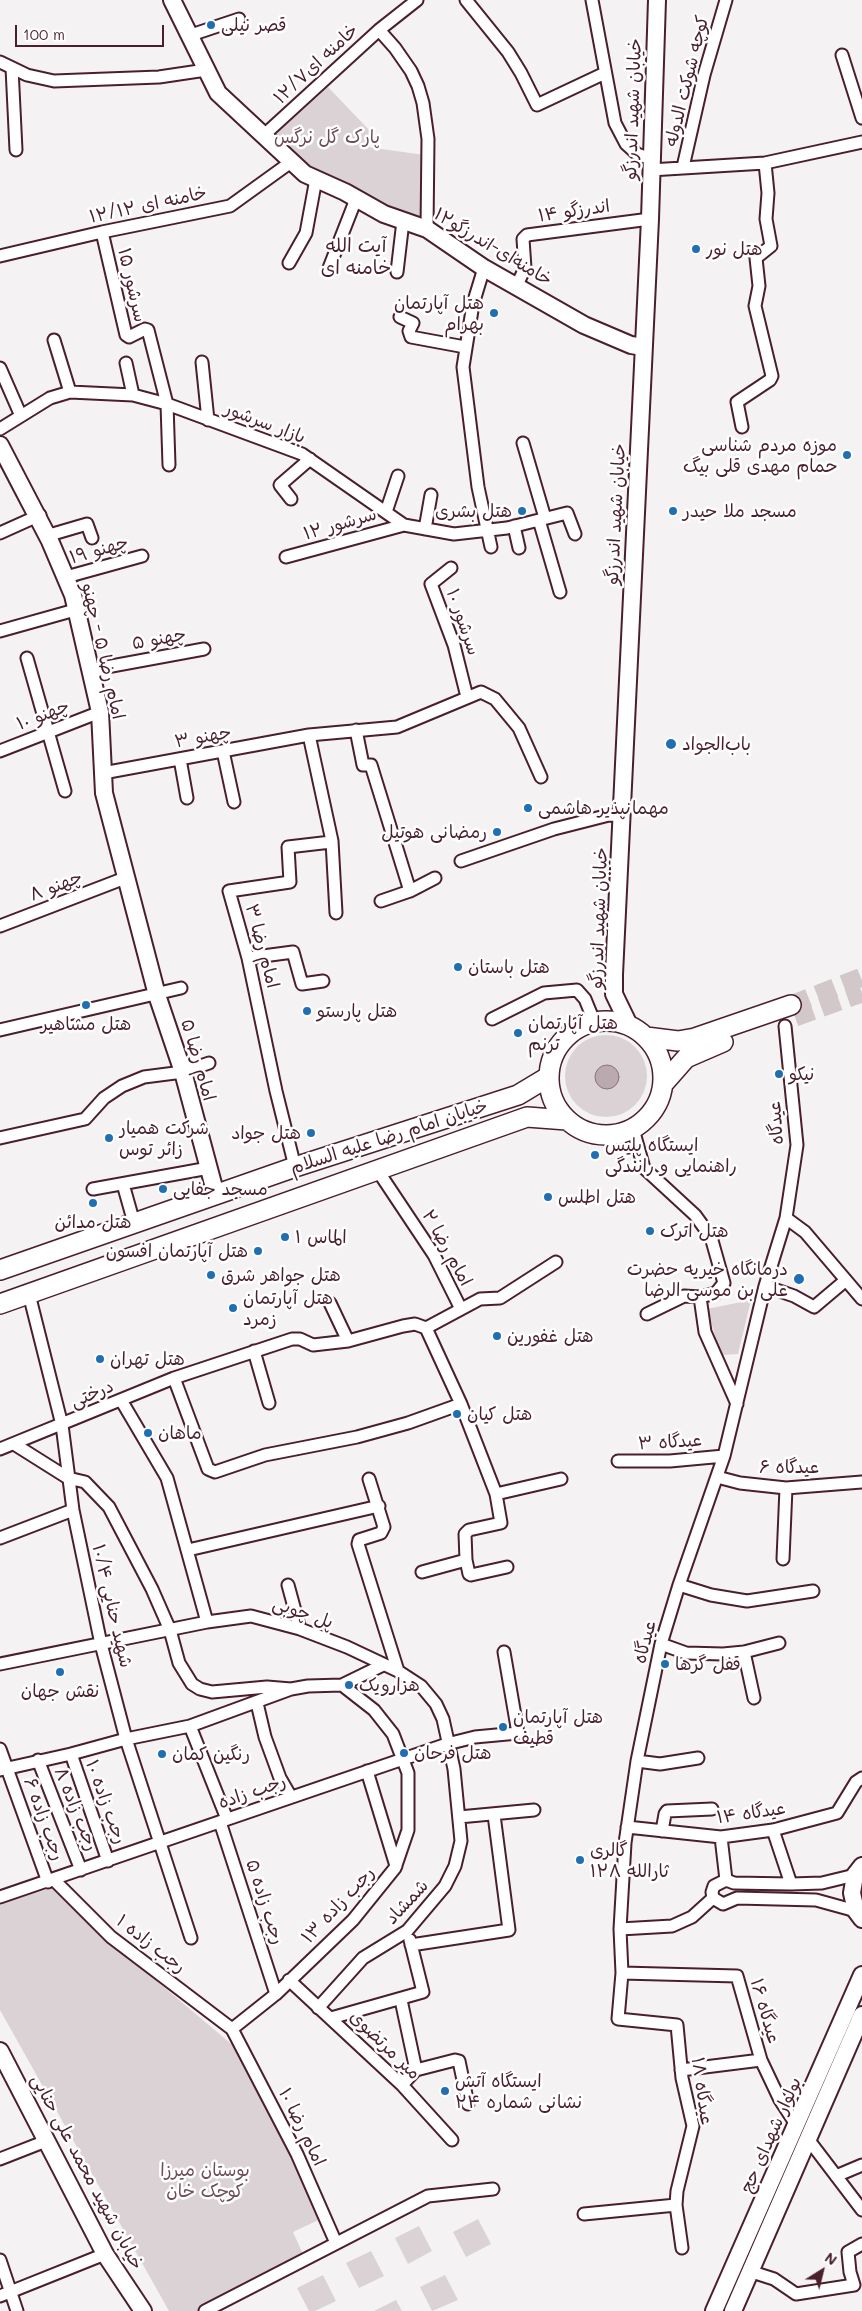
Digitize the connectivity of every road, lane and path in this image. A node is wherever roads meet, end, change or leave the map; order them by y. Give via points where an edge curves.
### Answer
1 (172, 0) edge
2 (417, 0) edge
3 (466, 0) edge
4 (592, 0) edge
5 (657, 0) edge
6 (726, 0) edge
7 (239, 19) dead end
8 (379, 30) junction
9 (191, 35) junction
10 (842, 55) dead end
11 (0, 62) edge
12 (12, 68) junction
13 (206, 70) junction
14 (605, 73) junction
15 (862, 118) edge
16 (263, 136) junction
17 (862, 142) edge
18 (16, 150) dead end
19 (291, 162) junction
20 (765, 163) junction
21 (650, 164) junction
22 (683, 167) junction
23 (316, 179) junction
24 (356, 199) junction
25 (650, 219) junction
26 (403, 221) junction
27 (427, 229) junction
28 (102, 232) junction
29 (0, 256) edge
30 (289, 263) dead end
31 (329, 268) dead end
32 (484, 268) junction
33 (397, 272) dead end
34 (517, 285) junction
35 (400, 317) dead end
36 (54, 340) dead end
37 (465, 347) junction
38 (644, 347) junction
39 (202, 362) dead end
40 (126, 363) dead end
41 (0, 368) edge
42 (70, 392) junction
43 (133, 394) junction
44 (167, 404) junction
45 (21, 416) junction
46 (208, 420) junction
47 (742, 427) dead end
48 (0, 429) edge
49 (523, 443) dead end
50 (0, 445) edge
51 (310, 459) junction
52 (169, 464) dead end
53 (398, 476) dead end
54 (432, 495) dead end
55 (291, 499) dead end
56 (386, 512) junction
57 (39, 515) junction
58 (542, 519) junction
59 (404, 525) junction
60 (514, 526) junction
61 (425, 529) junction
62 (488, 530) junction
63 (0, 533) edge
64 (574, 534) dead end
65 (46, 536) junction
66 (92, 538) dead end
67 (491, 546) dead end
68 (519, 548) dead end
69 (142, 556) dead end
70 (286, 558) dead end
71 (451, 568) dead end
72 (66, 577) junction
73 (560, 592) dead end
74 (74, 610) junction
75 (0, 631) edge
76 (204, 649) dead end
77 (27, 658) dead end
78 (90, 670) junction
79 (467, 697) junction
80 (100, 712) junction
81 (356, 730) junction
82 (47, 732) junction
83 (309, 735) junction
84 (0, 751) edge
85 (223, 751) junction
86 (180, 759) junction
87 (103, 773) junction
88 (541, 777) dead end
89 (65, 790) dead end
90 (187, 798) dead end
91 (234, 802) dead end
92 (622, 816) junction
93 (332, 842) junction
94 (462, 861) dead end
95 (125, 878) junction
96 (435, 878) dead end
97 (410, 891) junction
98 (381, 900) dead end
99 (336, 914) dead end
100 (0, 926) edge
101 (248, 958) junction
102 (324, 980) dead end
103 (181, 988) dead end
104 (157, 994) junction
105 (790, 1016) junction
106 (492, 1019) dead end
107 (594, 1022) junction
108 (629, 1026) junction
109 (0, 1030) edge
110 (646, 1037) junction
111 (210, 1064) dead end
112 (183, 1072) junction
113 (548, 1076) junction
114 (664, 1083) junction
115 (567, 1120) junction
116 (634, 1129) junction
117 (0, 1138) edge
118 (295, 1167) junction
119 (209, 1168) junction
120 (378, 1171) junction
121 (123, 1184) junction
122 (94, 1189) dead end
123 (216, 1195) junction
124 (786, 1218) junction
125 (134, 1223) junction
126 (556, 1262) dead end
127 (0, 1270) edge
128 (846, 1280) junction
129 (765, 1286) junction
130 (29, 1294) junction
131 (700, 1297) junction
132 (862, 1299) edge
133 (330, 1303) dead end
134 (0, 1304) edge
135 (461, 1309) junction
136 (647, 1314) dead end
137 (426, 1328) junction
138 (348, 1342) junction
139 (254, 1351) junction
140 (174, 1378) junction
141 (121, 1400) junction
142 (269, 1404) dead end
143 (461, 1404) junction
144 (737, 1404) junction
145 (62, 1425) junction
146 (14, 1444) junction
147 (0, 1449) edge
148 (724, 1456) junction
149 (618, 1461) dead end
150 (717, 1477) junction
151 (68, 1478) junction
152 (369, 1479) dead end
153 (561, 1479) dead end
154 (862, 1482) edge
155 (786, 1488) junction
156 (496, 1494) junction
157 (379, 1506) junction
158 (73, 1510) junction
159 (0, 1538) edge
160 (188, 1550) junction
161 (783, 1559) dead end
162 (466, 1560) junction
163 (507, 1567) dead end
164 (422, 1572) dead end
165 (288, 1585) dead end
166 (679, 1585) junction
167 (813, 1591) dead end
168 (207, 1622) junction
169 (300, 1629) junction
170 (170, 1630) junction
171 (779, 1643) dead end
172 (101, 1644) junction
173 (661, 1644) junction
174 (504, 1652) dead end
175 (744, 1652) junction
176 (0, 1664) edge
177 (383, 1665) junction
178 (398, 1671) junction
179 (342, 1685) junction
180 (291, 1689) junction
181 (754, 1698) dead end
182 (257, 1703) junction
183 (190, 1726) junction
184 (126, 1739) junction
185 (447, 1744) junction
186 (0, 1749) edge
187 (71, 1754) junction
188 (404, 1758) junction
189 (698, 1758) dead end
190 (38, 1760) junction
191 (637, 1761) junction
192 (3, 1769) edge
193 (367, 1771) junction
194 (862, 1778) edge
195 (291, 1797) junction
196 (712, 1809) dead end
197 (534, 1810) dead end
198 (494, 1815) junction
199 (459, 1817) junction
200 (223, 1821) junction
201 (627, 1827) junction
202 (773, 1830) junction
203 (662, 1831) junction
204 (720, 1837) junction
205 (159, 1843) junction
206 (108, 1861) junction
207 (396, 1866) junction
208 (81, 1870) junction
209 (859, 1871) edge
210 (726, 1880) junction
211 (51, 1881) junction
212 (791, 1884) junction
213 (0, 1897) edge
214 (713, 1898) junction
215 (859, 1915) edge
216 (620, 1928) junction
217 (407, 1931) junction
218 (191, 1938) dead end
219 (411, 1945) junction
220 (622, 1973) junction
221 (862, 1976) edge
222 (289, 1980) junction
223 (276, 1994) junction
224 (401, 2000) junction
225 (318, 2008) junction
226 (862, 2015) edge
227 (331, 2018) junction
228 (618, 2019) joint
229 (232, 2029) junction
230 (0, 2051) edge
231 (762, 2060) junction
232 (416, 2070) junction
233 (681, 2070) junction
234 (402, 2085) junction
235 (468, 2104) dead end
236 (797, 2126) junction
237 (808, 2139) junction
238 (452, 2140) dead end
239 (46, 2141) junction
240 (0, 2159) edge
241 (862, 2165) edge
242 (836, 2176) junction
243 (493, 2189) dead end
244 (676, 2205) junction
245 (862, 2210) edge
246 (584, 2214) dead end
247 (336, 2243) junction
248 (862, 2244) edge
249 (682, 2248) dead end
250 (105, 2254) junction
251 (0, 2260) edge
252 (749, 2271) junction
253 (858, 2283) edge
254 (5, 2294) edge
255 (17, 2311) edge
256 (143, 2311) edge
257 (205, 2311) edge
258 (714, 2311) edge
259 (733, 2311) edge

1 - 9 street, خامنه‌ای-اندرزگو۱۲
2 - 8 street, خامنه ای۱۲/۷
3 - 14 street via 508,52 536,105
4 - 14 street
5 - 21 street, خیابان شهید اندرزگو
6 - 22 street, کوچه شوکت الدوله via 704,75
7 - 9 street
8 - 16 street, خامنه ای۱۲/۷
8 - 27 street via 410,71 423,103 428,139
9 - 13 street, خامنه‌ای-اندرزگو۱۲
10 - 15 street
11 - 12 street
12 - 13 street via 54,81 159,77
12 - 18 street
13 - 16 street, خامنه‌ای-اندرزگو۱۲ via 218,93
14 - 21 street via 615,123 626,144
16 - 19 street, خامنه‌ای-اندرزگو۱۲
17 - 20 street
19 - 23 street, خامنه‌ای-اندرزگو۱۲
19 - 28 street, خامنه ای ۱۲/۱۲ via 230,206
20 - 22 street
20 - 47 street via 766,218 772,246 756,258 759,286 755,306 772,376 737,402
21 - 22 street, کوچه شوکت الدوله
21 - 25 street, خیابان شهید اندرزگو
23 - 24 street, خامنه‌ای-اندرزگو۱۲
23 - 30 street via 306,233
24 - 26 street, خامنه‌ای-اندرزگو۱۲
24 - 31 street
25 - 34 street, اندرزگو ۱۴ via 527,235 523,239 525,268
25 - 38 street, خیابان شهید اندرزگو
26 - 27 street, خامنه‌ای-اندرزگو۱۲
26 - 33 street
27 - 32 street, خامنه‌ای-اندرزگو۱۲
28 - 29 street, خامنه ای ۱۲/۱۲
28 - 44 street, سرشور ۱۵ via 126,335 129,337 148,330
32 - 34 street, خامنه‌ای-اندرزگو۱۲
32 - 37 street
34 - 38 street, خامنه‌ای-اندرزگو۱۲ via 584,325 631,345
35 - 37 street via 413,322 409,331 411,337
36 - 42 street
37 - 62 street via 463,367 478,487
38 - 92 street, خیابان شهید اندرزگو
39 - 46 street
40 - 43 street
41 - 45 street
42 - 43 street, بازار سرشور
42 - 45 street, بازار سرشور via 50,398
43 - 44 street, بازار سرشور
44 - 46 street, بازار سرشور
44 - 52 street
45 - 48 street, بازار سرشور
46 - 51 street, بازار سرشور via 275,442
49 - 58 street
50 - 57 street, امام رضا ۵ - چهنو
51 - 55 street via 280,484
51 - 56 street, بازار سرشور
53 - 56 street
54 - 61 street
56 - 59 street, بازار سرشور
57 - 63 street
57 - 65 street, امام رضا ۵ - چهنو
58 - 60 street, بازار سرشور
58 - 64 street, بازار سرشور via 567,512
58 - 73 street
59 - 61 street, بازار سرشور
59 - 70 street, سرشور ۱۲
60 - 62 street, بازار سرشور
60 - 68 street
61 - 62 street, بازار سرشور via 454,534
62 - 67 street
65 - 66 street via 87,524
65 - 72 street, امام رضا ۵ - چهنو
69 - 72 street, چهنو ۱۹
71 - 79 street, سرشور ۱۰ via 431,584 454,645
72 - 74 street, امام رضا ۵ - چهنو via 73,595
74 - 75 street
74 - 78 street, امام رضا ۵ - چهنو
76 - 78 street, چهنو ۵
77 - 82 street
78 - 80 street, امام رضا ۵ - چهنو
79 - 81 street, چهنو ۳ via 397,727
79 - 88 street via 481,692 495,698 519,728
80 - 82 street, چهنو ۱۰
80 - 87 street, امام رضا ۵ - چهنو
81 - 83 street, چهنو ۳
81 - 97 street via 363,765 371,765
82 - 84 street, چهنو ۱۰
82 - 89 street
83 - 85 street, چهنو ۳
83 - 93 street
85 - 86 street, چهنو ۳
85 - 91 street
86 - 87 street, چهنو ۳
86 - 90 street
87 - 95 street, امام رضا ۵ - چهنو via 104,793
92 - 94 street via 609,815 554,829
92 - 108 street, خیابان شهید اندرزگو via 614,994
93 - 99 street
93 - 101 street, امام رضا ۳ via 288,847 290,881 229,891
95 - 100 street, چهنو ۸
95 - 104 street, امام رضا ۵ - چهنو
96 - 97 street
97 - 98 street
101 - 102 street via 293,952 302,984
101 - 118 street, امام رضا ۳
103 - 104 street
104 - 109 street
104 - 112 street, امام رضا ۵
105 - 110 main road via 678,1041
105 - 114 main road via 700,1050 686,1058
105 - 124 street, عیدگاه via 797,1145
106 - 107 street via 544,993 576,990 585,999
107 - 108 main road via 613,1021
107 - 113 main road via 574,1030 561,1042 552,1058
108 - 110 main road
110 - 114 main road via 657,1050 663,1066
111 - 112 street
112 - 117 street via 144,1077 122,1086 104,1098 85,1119
112 - 119 street, امام رضا ۵
113 - 115 main road via 549,1091 555,1105
113 - 118 main road, خیابان امام رضا علیه السلام via 518,1095
114 - 116 main road via 659,1102 649,1118
115 - 116 main road via 581,1130 598,1135 616,1135
115 - 120 main road, خیابان امام رضا علیه السلام via 527,1117
116 - 131 street via 644,1168 695,1215 711,1237 724,1283 716,1293
118 - 123 main road, خیابان امام رضا علیه السلام
119 - 121 street
119 - 123 street, امام رضا ۵
120 - 130 main road, خیابان امام رضا علیه السلام
120 - 135 street, امام رضا ۲ via 434,1255
121 - 122 street
121 - 125 street
123 - 125 main road, خیابان امام رضا علیه السلام
124 - 128 street via 804,1232
124 - 129 street, عیدگاه
125 - 127 main road, خیابان امام رضا علیه السلام
126 - 135 street via 500,1298 480,1298
128 - 129 street via 814,1307
128 - 132 street
129 - 144 street, عیدگاه
130 - 134 main road, خیابان امام رضا علیه السلام
130 - 145 street, شهید حنایی ۱۰/۴
131 - 136 street via 684,1296
131 - 144 street via 705,1332
133 - 138 street
135 - 137 street, امام رضا ۲
137 - 138 street, درختی via 410,1324
137 - 143 street
138 - 139 street, درختی via 313,1345 296,1338
139 - 140 street, درختی
139 - 142 street
140 - 141 street, درختی
140 - 143 street via 208,1469 215,1472 265,1455 408,1423
141 - 145 street, درختی
141 - 160 street via 167,1478
143 - 156 street
144 - 148 street, عیدگاه
145 - 146 street, درختی
145 - 151 street, شهید حنایی ۱۰/۴
146 - 147 street, درختی
146 - 151 street
148 - 149 street, عیدگاه ۳
148 - 150 street, عیدگاه
150 - 155 street, عیدگاه ۶ via 740,1484
150 - 166 street, عیدگاه
151 - 158 street, شهید حنایی ۱۰/۴
151 - 170 street via 85,1482 110,1507
152 - 157 street
153 - 156 street
154 - 155 street, عیدگاه ۶
155 - 161 street
156 - 162 street via 501,1523 470,1530 466,1534
157 - 160 street
157 - 178 street via 383,1531 359,1540 358,1544
158 - 159 street
158 - 172 street, شهید حنایی ۱۰/۴
160 - 168 street
162 - 163 street via 471,1575
162 - 164 street
165 - 169 street
166 - 167 street via 711,1596 747,1601
166 - 173 street, عیدگاه
168 - 169 street, پل چوبی via 250,1616
168 - 170 street, پل چوبی
169 - 177 street, پل چوبی
170 - 172 street
170 - 180 street via 179,1663 189,1680 200,1689 212,1692 267,1687
171 - 175 street
172 - 176 street
172 - 184 street, شهید حنایی ۱۰/۴
173 - 175 street via 686,1654
173 - 191 street, عیدگاه
174 - 185 street, رجب زاده via 518,1733 475,1737
175 - 181 street
177 - 178 street, پل چوبی
177 - 179 street
178 - 185 street, پل چوبی via 422,1686 436,1704
179 - 180 street
179 - 188 street, رجب زاده ۱۳ via 374,1710 393,1734
180 - 182 street
182 - 183 street
182 - 195 street via 265,1737 280,1778
183 - 184 street
183 - 200 street, رجب زاده ۵
184 - 187 street
184 - 205 street, شهید حنایی ۱۰/۴
185 - 188 street, رجب زاده
185 - 199 street, شمشاد via 454,1769
186 - 192 street
187 - 190 street
187 - 206 street, رجب زاده ۱۰
188 - 193 street, رجب زاده
188 - 207 street, رجب زاده ۱۳ via 408,1772 408,1830
189 - 191 street via 660,1764
190 - 192 street
190 - 208 street, رجب زاده ۸
191 - 201 street, عیدگاه
192 - 211 street, رجب زاده ۶
193 - 195 street, رجب زاده
193 - 207 street
194 - 202 street, عیدگاه ۱۴ via 856,1782 837,1813
195 - 200 street, رجب زاده
196 - 203 street via 667,1811
197 - 198 street
198 - 199 street
198 - 219 street via 509,1930
199 - 217 street, شمشاد via 461,1842 446,1886
200 - 205 street, رجب زاده
200 - 223 street, رجب زاده ۵
201 - 203 street, عیدگاه ۱۴
201 - 216 street, عیدگاه
202 - 204 street, عیدگاه ۱۴
202 - 212 street
203 - 204 street, عیدگاه ۱۴
204 - 210 street
205 - 206 street, رجب زاده
205 - 218 street, شهید حنایی ۱۰/۴
206 - 208 street, رجب زاده
207 - 222 street, رجب زاده ۱۳ via 353,1920
208 - 211 street, رجب زاده
209 - 212 street via 822,1883
209 - 215 street via 852,1893
210 - 212 street via 734,1883
210 - 214 street via 714,1886
211 - 213 street, رجب زاده
211 - 229 street, رجب زاده ۱ via 111,1937
214 - 215 street via 723,1904 737,1898 816,1900
214 - 216 street via 692,1917 672,1926
216 - 220 street, عیدگاه
217 - 219 street
217 - 225 street, شمشاد via 363,1958
219 - 224 street via 424,1989
220 - 228 street, عیدگاه
220 - 231 street, عیدگاه ۱۶ via 736,1976
221 - 236 street, بولوار شهدای حج
222 - 223 street, رجب زاده ۱۳
222 - 225 street, میر مرتضوی
223 - 229 street, رجب زاده ۱۳
224 - 227 street
224 - 232 street
225 - 227 street, میر مرتضوی
226 - 237 street, بولوار شهدای حج
227 - 234 street, میر مرتضوی
228 - 233 street, عیدگاه ۱۸ via 676,2025
229 - 247 street, امام رضا ۱۰ via 297,2154
230 - 239 street, خیابان شهید محمد علی حنایی
231 - 233 street, عیدگاه ۱۶
231 - 236 street via 780,2100
232 - 234 street
232 - 235 street via 459,2061
233 - 244 street, عیدگاه ۱۸ via 693,2126
234 - 238 street, میر مرتضوی
236 - 258 street, بولوار شهدای حج
237 - 242 street
237 - 252 street, بولوار شهدای حج
239 - 240 street
239 - 250 street, خیابان شهید محمد علی حنایی
241 - 242 street
242 - 245 street
243 - 247 street via 428,2196
244 - 246 street
244 - 249 street, عیدگاه ۱۸
247 - 257 street
248 - 253 street via 848,2252
250 - 254 street
250 - 256 street, خیابان شهید محمد علی حنایی
251 - 254 street
252 - 253 street via 774,2279 796,2294
252 - 259 street, بولوار شهدای حج
254 - 255 street

